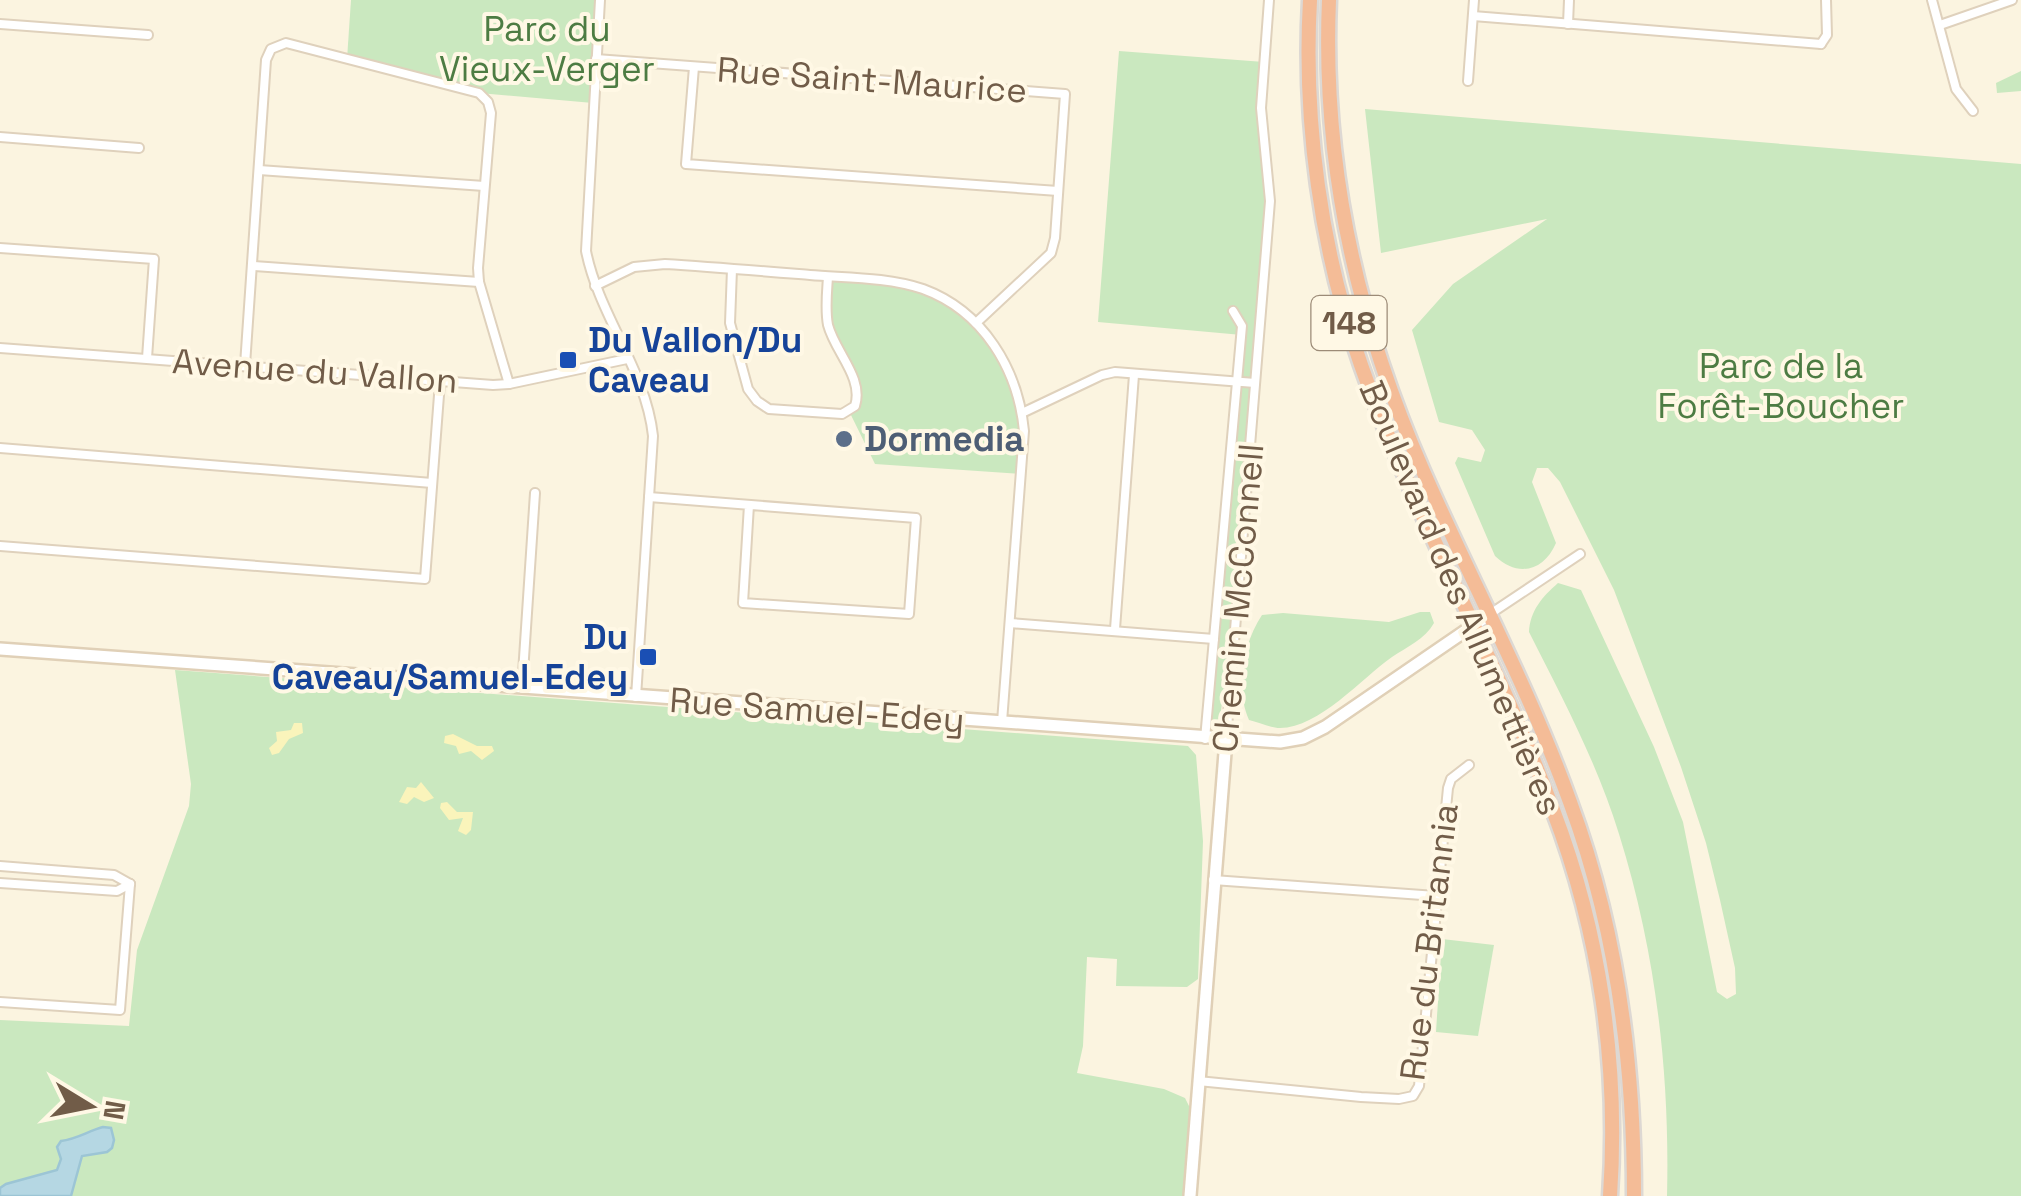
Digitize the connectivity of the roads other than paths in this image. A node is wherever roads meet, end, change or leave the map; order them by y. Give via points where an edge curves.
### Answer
1 (600, 0) edge
2 (1269, 0) edge
3 (1310, 0) edge
4 (1329, 0) edge
5 (1474, 0) edge
6 (1569, 0) edge
7 (1826, 0) edge
8 (1932, 0) edge
9 (2012, 0) edge
10 (1473, 16) junction
11 (0, 24) edge
12 (1568, 24) junction
13 (1940, 25) junction
14 (148, 35) dead end
15 (1821, 44) junction
16 (1829, 56) dead end
17 (596, 60) junction
18 (694, 67) junction
19 (1468, 80) dead end
20 (1973, 111) dead end
21 (0, 137) edge
22 (139, 148) dead end
23 (260, 170) junction
24 (484, 186) junction
25 (1058, 191) junction
26 (0, 248) edge
27 (252, 266) junction
28 (732, 269) junction
29 (828, 277) junction
30 (479, 282) junction
31 (594, 286) junction
32 (1233, 310) dead end
33 (976, 322) junction
34 (0, 348) edge
35 (147, 358) junction
36 (628, 359) junction
37 (245, 365) junction
38 (1134, 375) junction
39 (440, 382) junction
40 (1236, 382) junction
41 (508, 384) junction
42 (1255, 384) junction
43 (1022, 413) junction
44 (0, 448) edge
45 (432, 482) junction
46 (536, 493) dead end
47 (649, 497) junction
48 (750, 505) junction
49 (0, 546) edge
50 (1580, 554) dead end
51 (1490, 614) junction
52 (1010, 623) junction
53 (1474, 625) junction
54 (1115, 629) junction
55 (1214, 638) junction
56 (0, 649) edge
57 (522, 688) junction
58 (636, 696) junction
59 (1002, 724) junction
60 (1204, 739) junction
61 (1226, 740) junction
62 (1469, 764) dead end
63 (0, 866) edge
64 (1213, 880) junction
65 (0, 882) edge
66 (130, 884) junction
67 (1436, 896) junction
68 (0, 1002) edge
69 (1198, 1081) junction
70 (1190, 1196) edge
71 (1610, 1196) edge
72 (1634, 1196) edge

1 - 17 street
2 - 42 street, Chemin McConnell via 1262,108 1270,201
3 - 53 highway, Boulevard des Allumettières / 148 via 1318,180 1349,324 1382,422
4 - 51 highway, Boulevard des Allumettières / 148 via 1331,124 1355,274 1404,424
5 - 10 street
6 - 12 street
7 - 15 street
8 - 13 street
9 - 13 street
10 - 12 street
10 - 19 street
11 - 14 street
12 - 15 street
13 - 20 street via 1956,89
15 - 16 street
17 - 18 street, Rue Saint-Maurice
17 - 31 street via 585,232
18 - 25 street, Rue Saint-Maurice via 1065,94
18 - 25 street via 686,164
21 - 22 street
23 - 24 street
23 - 24 street via 266,60 271,49 286,43 479,93 491,112
23 - 27 street
24 - 30 street
25 - 33 street, Rue Saint-Maurice via 1050,253
26 - 35 street via 154,258
27 - 30 street
27 - 37 street
28 - 29 street
28 - 29 street via 730,323 757,401 769,408 842,414 858,397 829,328
28 - 31 street via 649,264
29 - 33 street via 922,289
30 - 41 street
31 - 36 street
32 - 40 street via 1242,326
33 - 43 street via 1002,358
34 - 35 street, Avenue du Vallon
35 - 37 street, Avenue du Vallon
36 - 41 street, Avenue du Vallon
36 - 47 street via 651,422
37 - 39 street, Avenue du Vallon
38 - 40 street
38 - 43 street via 1102,375
38 - 54 street
39 - 41 street, Avenue du Vallon
39 - 45 street
40 - 42 street
40 - 55 street
42 - 61 street, Chemin McConnell
43 - 52 street
44 - 45 street
45 - 49 street via 425,579
46 - 57 street
47 - 48 street
47 - 58 street
48 - 48 street via 916,518 909,614 743,603
50 - 51 street, Rue Samuel-Edey
51 - 53 street, Rue Samuel-Edey
51 - 72 highway, Boulevard des Allumettières / 148 via 1571,803 1603,915 1627,1045
52 - 54 street
52 - 59 street
53 - 61 street, Rue Samuel-Edey via 1312,734 1280,742
53 - 71 highway, Boulevard des Allumettières / 148 via 1542,779 1583,902 1609,1049
54 - 55 street
55 - 60 street
56 - 57 street, Rue Samuel-Edey
57 - 58 street, Rue Samuel-Edey
58 - 59 street, Rue Samuel-Edey
59 - 60 street, Rue Samuel-Edey
60 - 61 street, Rue Samuel-Edey
61 - 64 street, Chemin McConnell
62 - 67 street, Rue du Britannia via 1448,788
63 - 66 street via 114,874
64 - 67 street
64 - 69 street, Chemin McConnell
65 - 66 street via 117,891
66 - 68 street via 120,1010
67 - 69 street, Rue du Britannia via 1419,1086 1412,1096 1367,1098
69 - 70 street, Chemin McConnell

